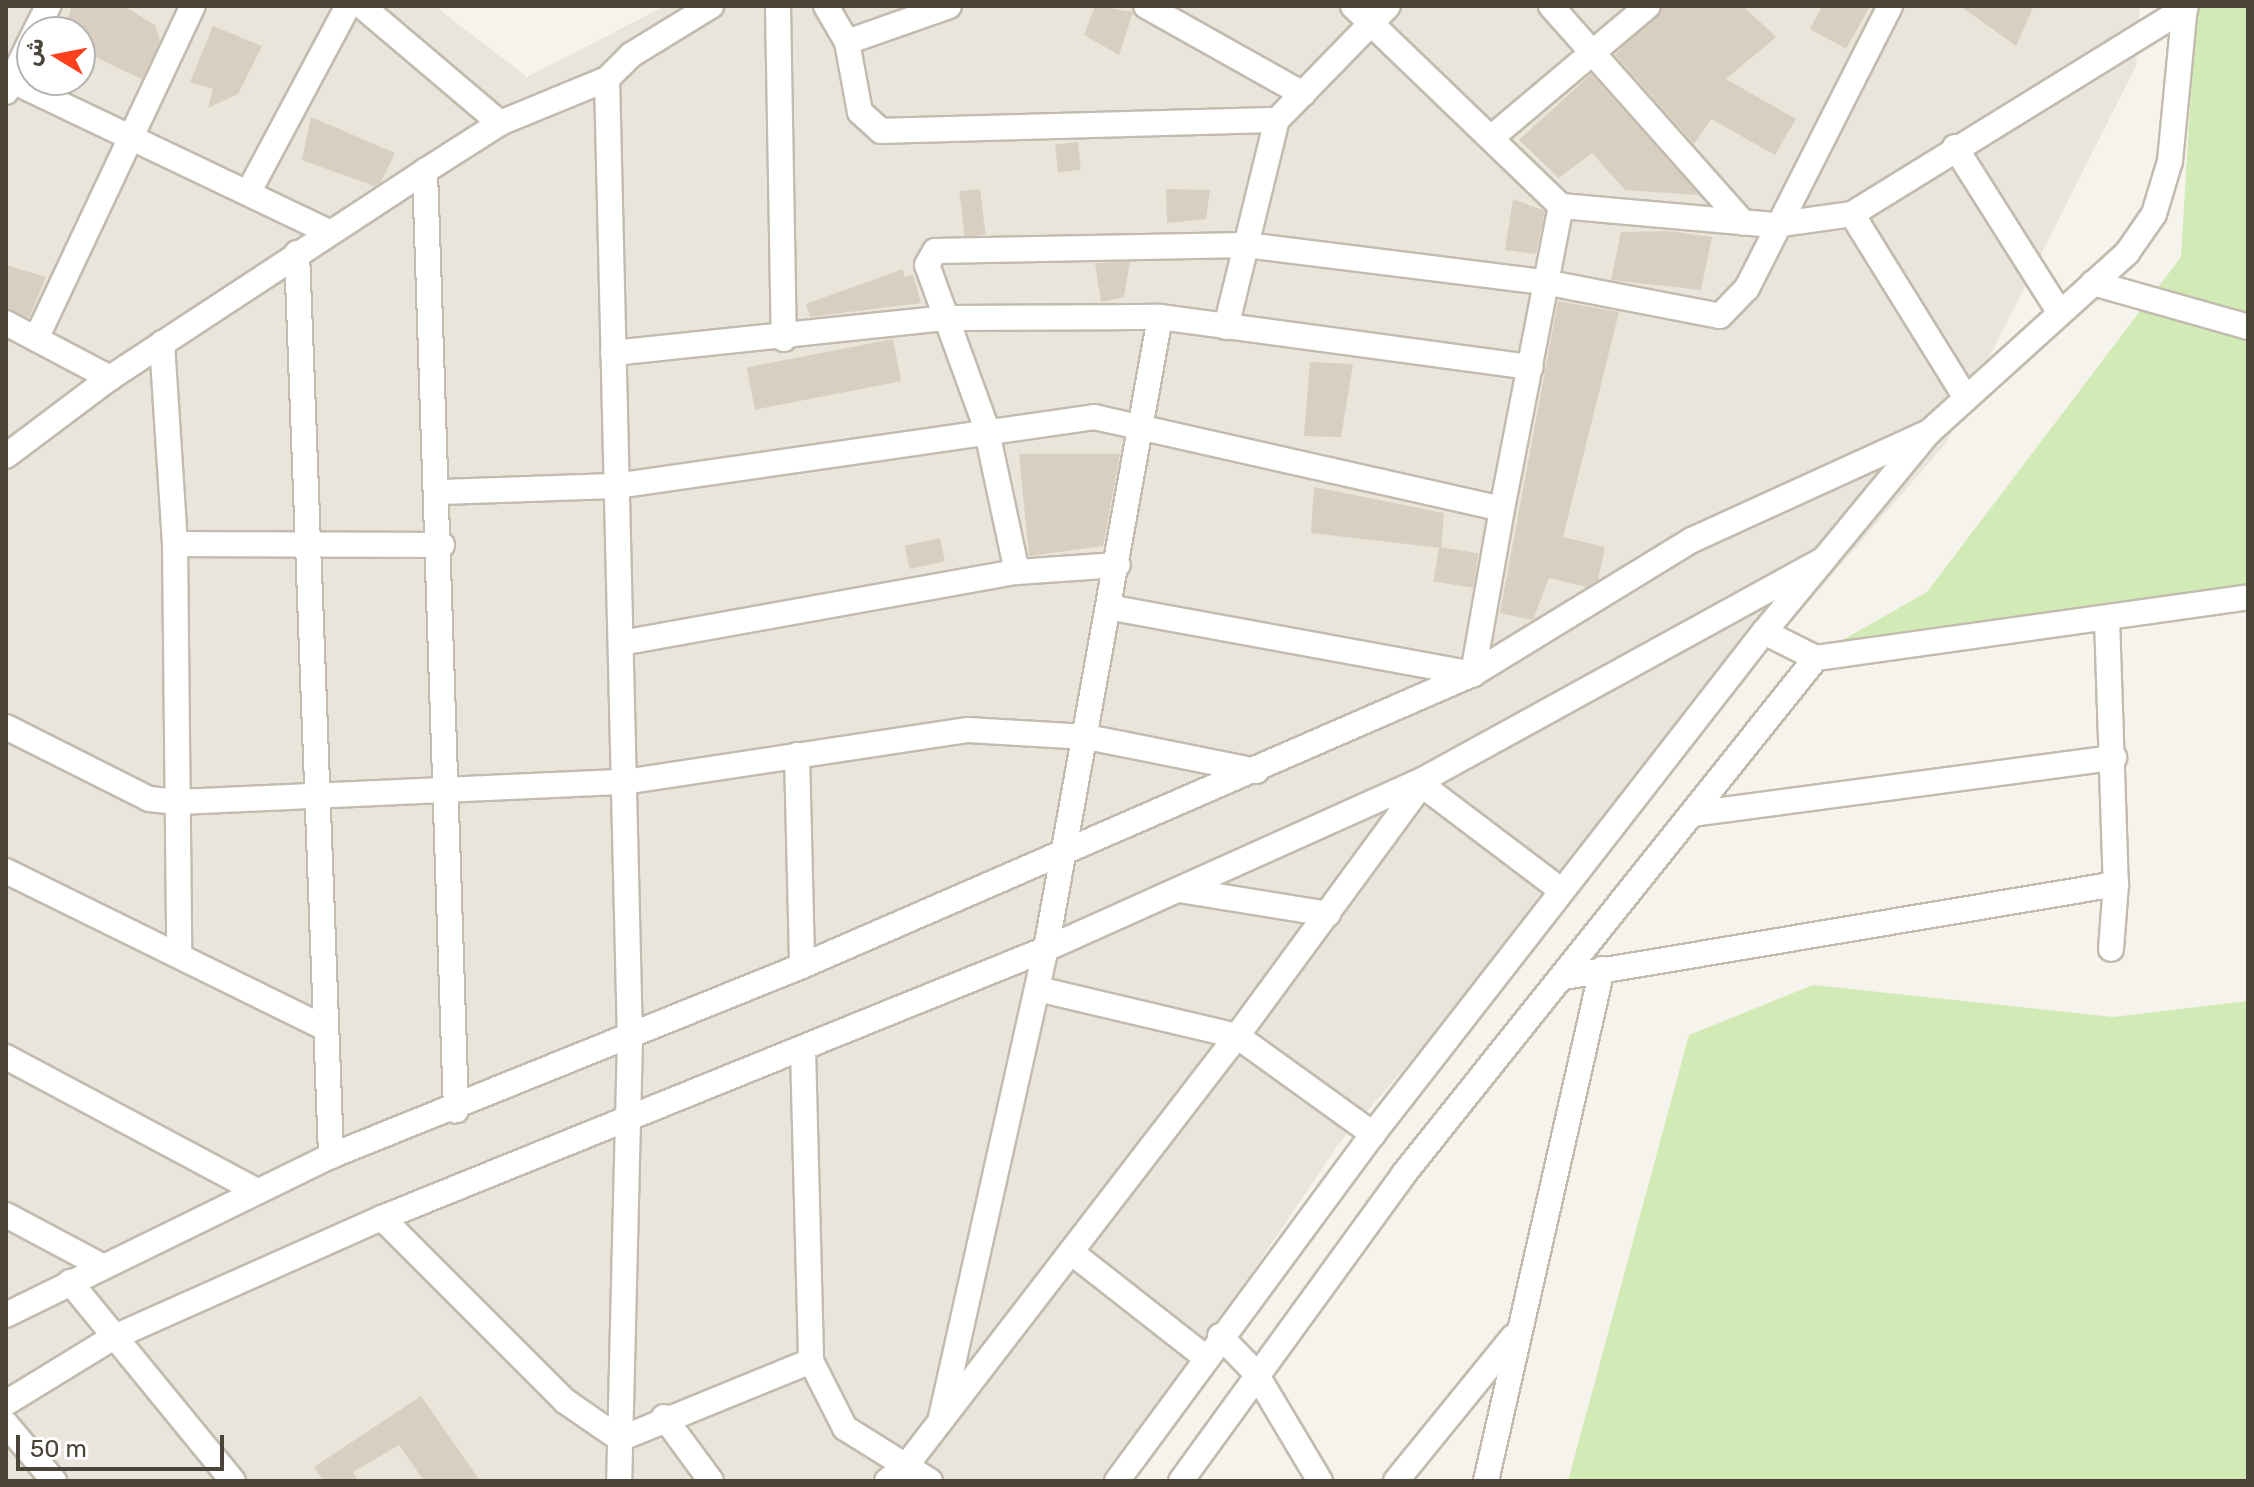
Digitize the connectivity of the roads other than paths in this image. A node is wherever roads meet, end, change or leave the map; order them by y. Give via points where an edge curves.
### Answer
1 (193, 6) edge
2 (348, 6) edge
3 (362, 6) edge
4 (711, 6) edge
5 (778, 6) edge
6 (826, 6) edge
7 (949, 6) edge
8 (1146, 6) edge
9 (1353, 6) edge
10 (1551, 6) edge
11 (1648, 6) edge
12 (1890, 6) edge
13 (2185, 7) edge
14 (1380, 15) edge
15 (847, 42) junction
16 (1590, 52) junction
17 (607, 79) junction
18 (8, 84) edge
19 (1303, 94) junction
20 (1277, 120) junction
21 (500, 123) junction
22 (134, 134) junction
23 (1491, 138) junction
24 (1955, 147) junction
25 (425, 171) junction
26 (248, 193) junction
27 (1561, 206) junction
28 (1852, 214) junction
29 (1744, 223) junction
30 (1774, 225) junction
31 (329, 232) junction
32 (1246, 245) junction
33 (297, 253) junction
34 (1544, 282) junction
35 (2093, 283) junction
36 (2060, 313) junction
37 (1160, 317) junction
38 (945, 318) junction
39 (6, 323) edge
40 (1226, 327) junction
41 (2248, 327) edge
42 (36, 339) junction
43 (784, 339) junction
44 (162, 343) junction
45 (613, 353) junction
46 (1531, 367) junction
47 (110, 378) junction
48 (1966, 398) junction
49 (1138, 422) junction
50 (986, 427) junction
51 (1929, 432) junction
52 (6, 456) edge
53 (616, 486) junction
54 (440, 492) junction
55 (1502, 509) junction
56 (311, 540) junction
57 (175, 544) junction
58 (442, 545) junction
59 (1823, 560) junction
60 (1118, 565) junction
61 (1017, 572) junction
62 (2248, 597) edge
63 (1112, 608) junction
64 (2107, 619) junction
65 (1764, 632) junction
66 (621, 643) junction
67 (1816, 658) junction
68 (1473, 674) junction
69 (6, 727) edge
70 (1087, 737) junction
71 (797, 755) junction
72 (2114, 758) junction
73 (1257, 771) junction
74 (1424, 781) junction
75 (624, 782) junction
76 (320, 795) junction
77 (451, 795) junction
78 (180, 802) junction
79 (1692, 814) junction
80 (1064, 853) junction
81 (6, 871) edge
82 (2116, 884) junction
83 (1179, 890) junction
84 (1561, 890) junction
85 (1328, 914) junction
86 (1046, 949) junction
87 (2111, 949) dead end
88 (179, 954) junction
89 (802, 966) junction
90 (1602, 969) junction
91 (1564, 977) junction
92 (1038, 989) junction
93 (325, 1028) junction
94 (1237, 1036) junction
95 (630, 1038) junction
96 (803, 1050) junction
97 (6, 1057) edge
98 (456, 1110) junction
99 (628, 1122) junction
100 (1373, 1134) junction
101 (331, 1156) junction
102 (257, 1191) junction
103 (6, 1215) edge
104 (382, 1218) junction
105 (1071, 1252) junction
106 (102, 1266) junction
107 (70, 1282) junction
108 (6, 1315) edge
109 (1516, 1334) junction
110 (1220, 1336) junction
111 (112, 1338) junction
112 (1205, 1357) junction
113 (811, 1361) junction
114 (1255, 1372) junction
115 (6, 1403) edge
116 (664, 1417) junction
117 (940, 1422) junction
118 (6, 1424) edge
119 (620, 1439) junction
120 (896, 1474) edge
121 (54, 1481) edge
122 (233, 1481) edge
123 (619, 1481) edge
124 (711, 1481) edge
125 (930, 1481) edge
126 (1117, 1481) edge
127 (1181, 1481) edge
128 (1320, 1481) edge
129 (1396, 1481) edge
130 (1486, 1481) edge

1 - 22 street
2 - 26 street
3 - 21 street
4 - 17 street via 631,55
5 - 43 street
6 - 15 street
7 - 15 street
8 - 19 street
9 - 14 street
10 - 16 street
11 - 16 street
12 - 30 street
13 - 24 street
13 - 35 street via 2170,161 2154,214
14 - 19 street
14 - 23 street
15 - 20 street via 860,112 881,131
16 - 23 street
16 - 29 street
17 - 21 street
17 - 45 street
18 - 22 street
19 - 20 street
20 - 32 street
21 - 25 street
22 - 26 street
22 - 42 street
23 - 27 street
24 - 28 street
24 - 36 street
25 - 31 street
25 - 54 street
26 - 31 street
27 - 29 street
27 - 34 street
28 - 30 street
28 - 48 street
29 - 30 street
30 - 34 street via 1736,306 1720,316
31 - 33 street
32 - 34 street
32 - 38 street via 946,246 927,265
32 - 40 street
33 - 44 street
33 - 56 street
34 - 46 street
35 - 36 street
35 - 41 street
36 - 48 street
37 - 38 street
37 - 40 street
37 - 49 street
38 - 43 street
38 - 50 street
39 - 42 street
40 - 46 street
42 - 47 street
43 - 45 street
44 - 47 street
44 - 57 street
45 - 53 street
46 - 55 street
47 - 52 street
48 - 51 street
49 - 50 street via 1094,417
49 - 55 street
49 - 60 street
50 - 53 street
50 - 61 street
51 - 59 street
51 - 68 street via 1692,540
53 - 54 street
53 - 66 street
54 - 58 street
55 - 68 street
56 - 57 street
56 - 58 street
56 - 76 street
57 - 78 street
58 - 77 street
59 - 65 street
59 - 74 street
60 - 61 street
60 - 63 street
61 - 66 street
62 - 64 street
63 - 68 street
63 - 70 street
64 - 67 street
64 - 72 street
65 - 67 street
65 - 84 street
66 - 75 street
67 - 79 street
68 - 73 street
69 - 78 street via 149,799
70 - 71 street via 968,730
70 - 73 street
70 - 80 street
71 - 75 street
71 - 89 street
72 - 79 street
72 - 82 street
73 - 80 street
74 - 83 street
74 - 84 street
74 - 85 street
75 - 77 street
75 - 95 street
76 - 77 street
76 - 78 street
76 - 93 street
77 - 98 street
78 - 88 street
79 - 91 street
80 - 86 street
80 - 89 street
81 - 88 street
82 - 87 street
82 - 90 street
83 - 85 street
83 - 86 street
84 - 100 street
85 - 94 street
86 - 92 street
86 - 96 street
88 - 93 street
89 - 95 street
90 - 91 street
90 - 109 street
91 - 114 street
92 - 94 street
92 - 117 street
93 - 101 street
94 - 100 street
94 - 105 street
95 - 98 street
95 - 99 street
96 - 99 street
96 - 113 street
97 - 102 street
98 - 101 street
99 - 104 street
99 - 119 street
100 - 110 street
101 - 102 street
102 - 106 street
103 - 106 street
104 - 111 street
104 - 119 street via 565,1401
105 - 112 street
105 - 117 street
106 - 107 street
107 - 108 street
107 - 111 street
109 - 129 street
109 - 130 street
110 - 112 street
110 - 114 street
111 - 115 street
111 - 122 street
112 - 126 street
113 - 116 street
113 - 120 street via 845,1428
114 - 127 street
114 - 128 street
116 - 119 street
116 - 124 street
117 - 120 street
118 - 121 street
119 - 123 street
120 - 125 street

